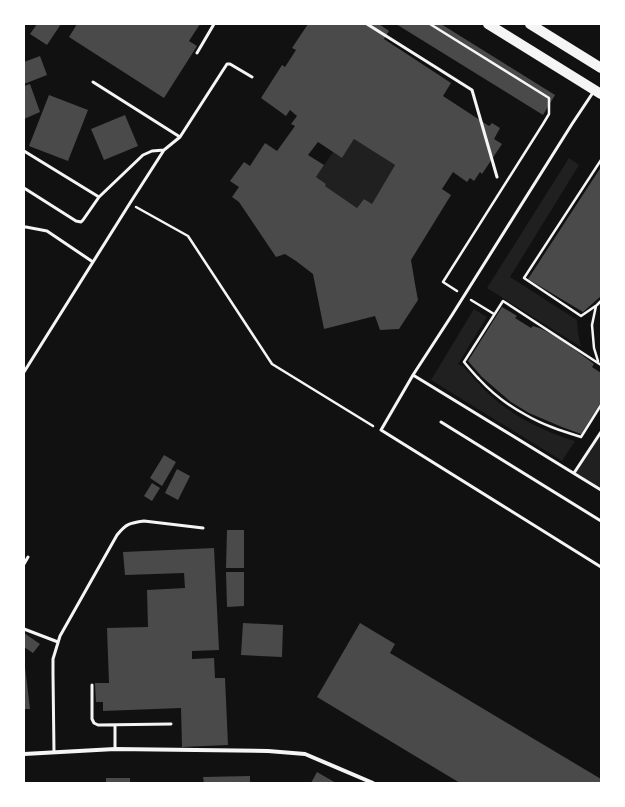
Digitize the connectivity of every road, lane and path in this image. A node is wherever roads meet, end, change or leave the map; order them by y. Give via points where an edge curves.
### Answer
1 (214, 24) edge
2 (368, 24) edge
3 (430, 24) edge
4 (488, 24) edge
5 (530, 24) edge
6 (197, 53) dead end
7 (601, 68) edge
8 (252, 76) dead end
9 (93, 82) dead end
10 (598, 92) edge
11 (180, 137) junction
12 (164, 150) junction
13 (24, 151) edge
14 (601, 160) edge
15 (497, 176) dead end
16 (24, 188) edge
17 (98, 197) junction
18 (130, 203) junction
19 (24, 227) edge
20 (93, 262) junction
21 (464, 296) junction
22 (601, 301) edge
23 (596, 305) junction
24 (494, 314) junction
25 (598, 363) junction
26 (601, 365) edge
27 (24, 372) edge
28 (413, 375) junction
29 (601, 405) edge
30 (441, 422) dead end
31 (381, 430) junction
32 (601, 432) edge
33 (574, 473) junction
34 (601, 490) edge
35 (601, 521) edge
36 (203, 528) dead end
37 (28, 556) dead end
38 (24, 564) edge
39 (601, 567) edge
40 (24, 629) edge
41 (58, 642) junction
42 (92, 685) dead end
43 (171, 724) dead end
44 (115, 725) junction
45 (115, 749) junction
46 (54, 752) junction
47 (24, 754) edge
48 (373, 783) edge

1 - 6 lane
2 - 15 lane via 472,90
3 - 21 path via 549,98 549,114 443,282
4 - 10 main road
5 - 7 main road
8 - 11 lane via 228,64
9 - 11 lane
10 - 21 lane via 572,124
11 - 12 lane
12 - 17 lane via 143,155
12 - 18 lane
13 - 17 lane
14 - 23 path via 524,278 582,316
16 - 17 lane via 78,222 83,220
18 - 20 lane
18 - 31 path via 188,236 272,364
19 - 20 lane via 47,231
20 - 27 lane
21 - 24 path
21 - 28 lane
22 - 23 path
23 - 25 path via 592,325
24 - 25 path via 503,301
24 - 29 path via 464,362 479,380 526,416 581,437
25 - 26 path
28 - 31 lane
28 - 33 lane
30 - 35 lane
31 - 39 lane
32 - 33 lane
33 - 34 lane
36 - 41 lane via 144,521 124,526
37 - 38 lane
40 - 41 lane
41 - 46 lane via 53,659
42 - 44 lane via 94,723
43 - 44 lane
44 - 45 lane
45 - 46 street
45 - 48 street via 299,753
46 - 47 street

